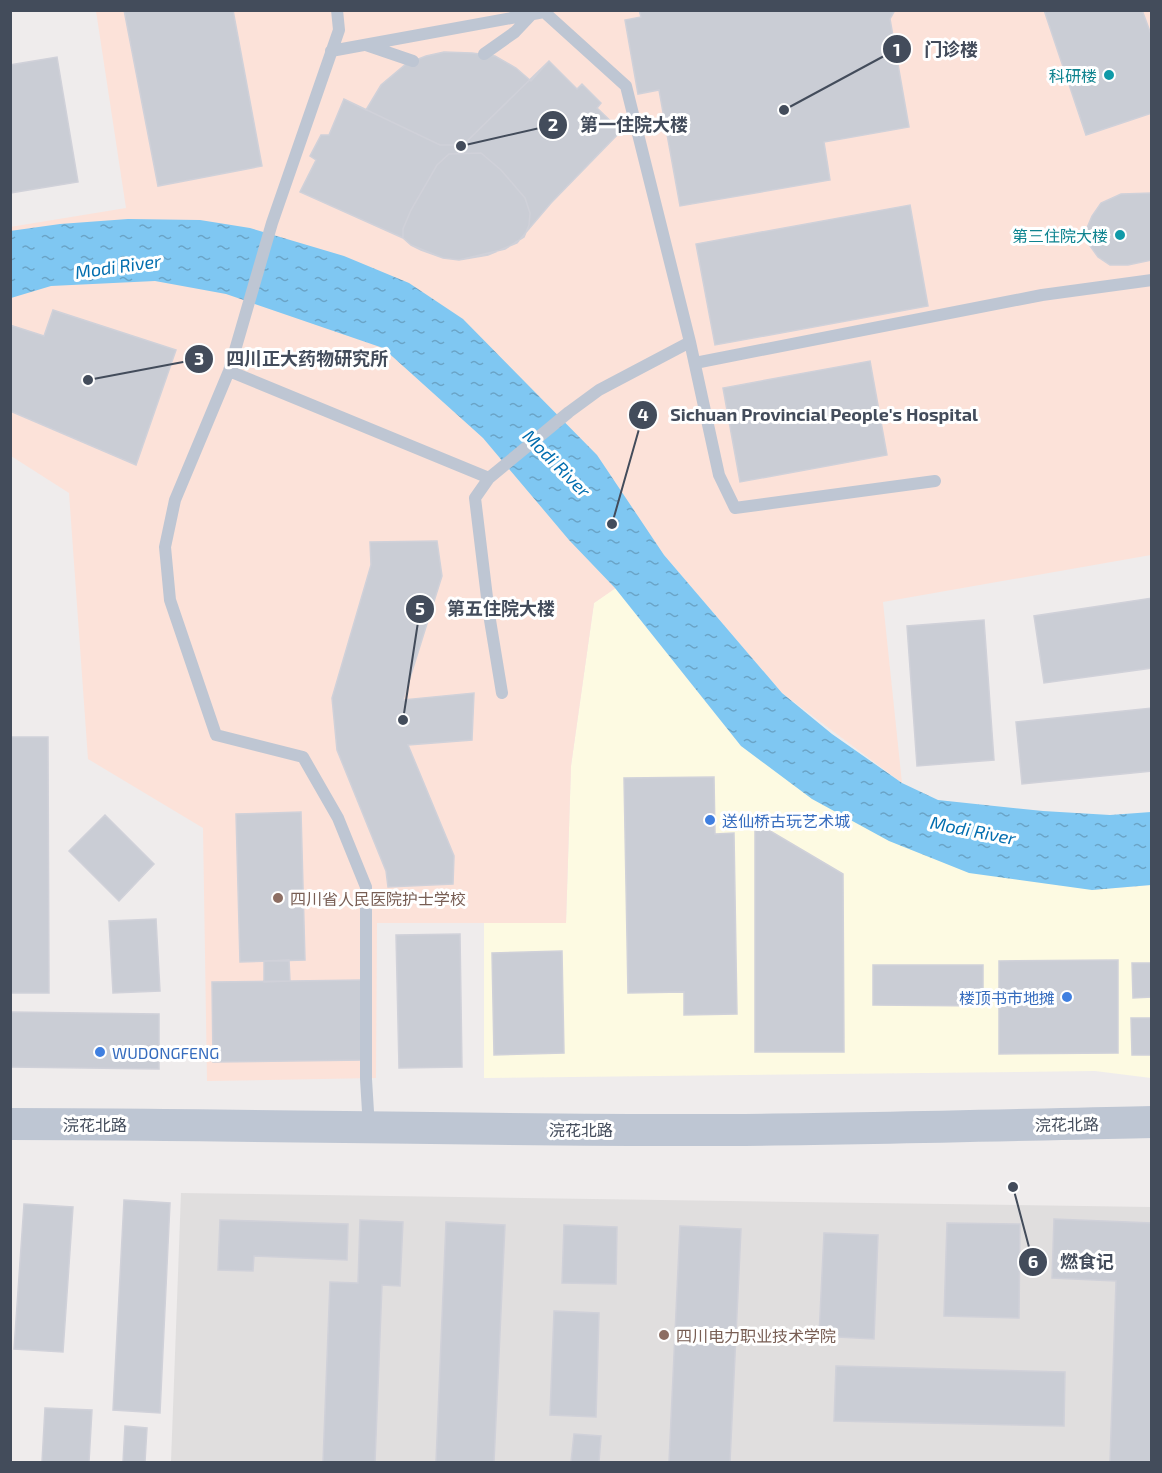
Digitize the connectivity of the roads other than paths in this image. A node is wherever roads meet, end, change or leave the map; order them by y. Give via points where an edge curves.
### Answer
1 (337, 10) edge
2 (539, 12) edge
3 (365, 45) junction
4 (331, 51) junction
5 (484, 54) dead end
6 (413, 62) dead end
7 (1152, 280) edge
8 (690, 342) junction
9 (695, 363) junction
10 (229, 371) junction
11 (489, 478) junction
12 (935, 481) dead end
13 (502, 693) dead end
14 (1152, 1122) edge
15 (10, 1124) edge
16 (369, 1129) junction

1 - 4 lane via 339,30
2 - 3 lane
2 - 5 lane
2 - 8 lane via 626,86
3 - 4 lane
3 - 6 lane
4 - 10 lane via 272,223
7 - 9 lane via 1042,296
8 - 9 lane
8 - 11 lane via 599,390
9 - 12 lane via 719,475 735,508
10 - 11 lane
10 - 16 lane via 175,500 165,546 170,600 216,735 303,757 338,818 366,887
11 - 13 lane via 475,498
14 - 16 street, 浣花北路 via 729,1130
15 - 16 street, 浣花北路

